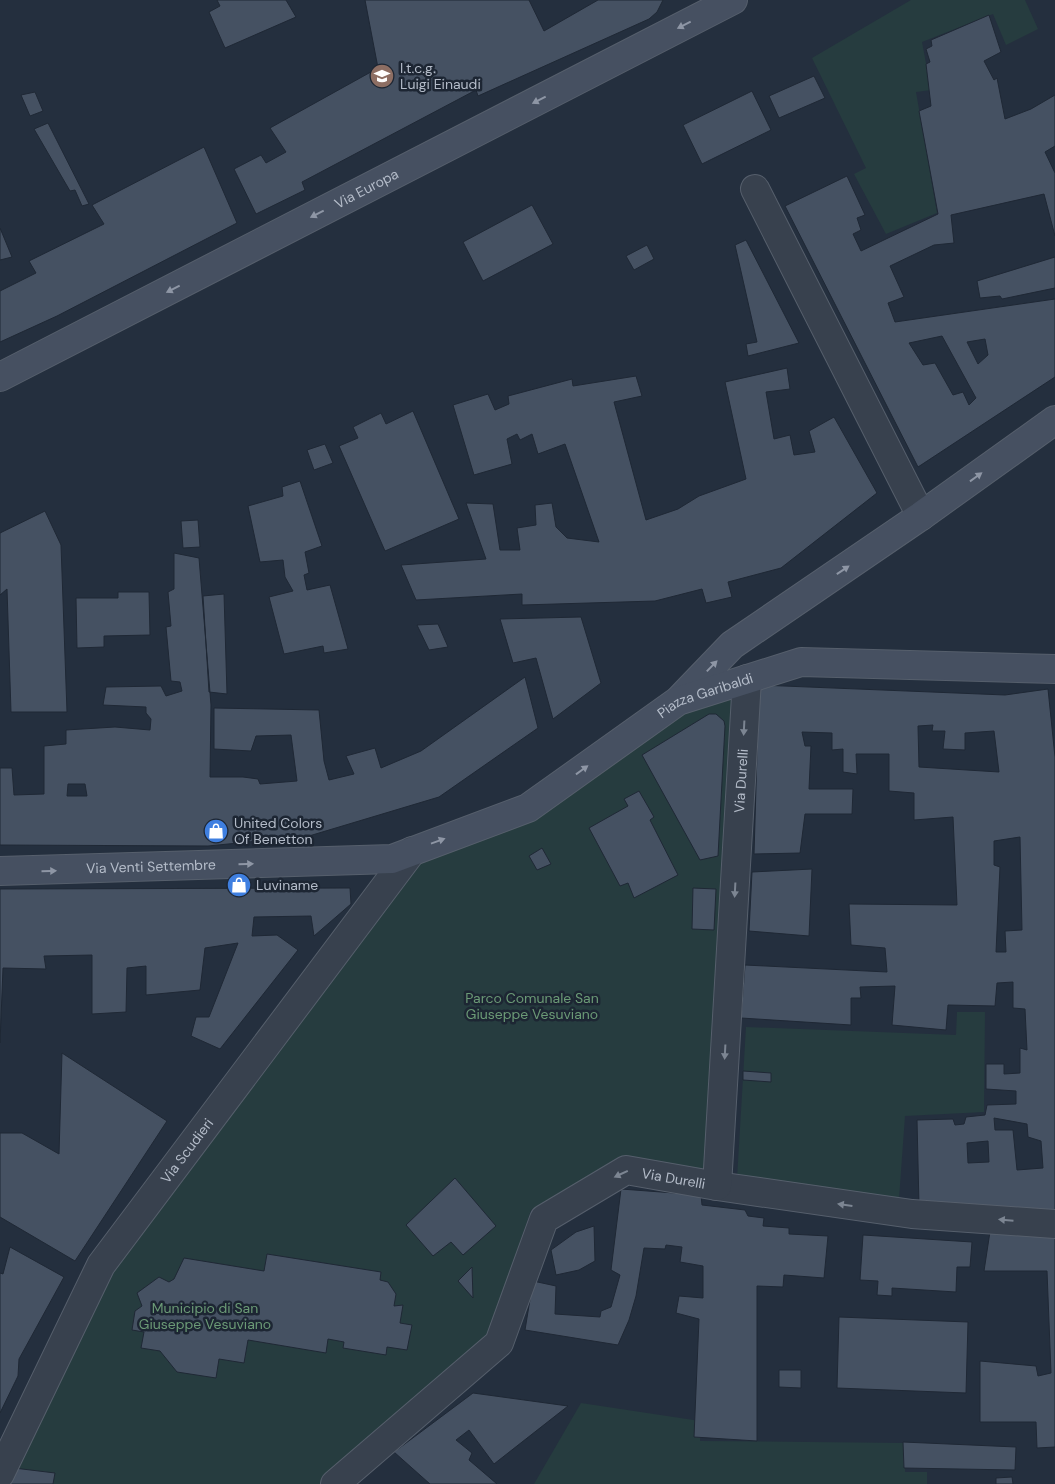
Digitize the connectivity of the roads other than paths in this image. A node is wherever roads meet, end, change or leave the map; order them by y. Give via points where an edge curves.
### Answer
1 (727, 1) edge
2 (755, 189) dead end
3 (0, 377) edge
4 (1055, 420) edge
5 (921, 516) junction
6 (1055, 669) edge
7 (747, 679) junction
8 (678, 701) junction
9 (402, 855) junction
10 (0, 871) edge
11 (717, 1186) junction
12 (1055, 1224) edge
13 (8, 1438) edge
14 (0, 1474) edge
15 (335, 1484) edge

1 -> 3 main road, Via Europa
2 - 5 street
5 -> 4 main road
8 -> 5 main road via 732,645
6 - 7 main road, Piazza Garibaldi via 801,662
7 - 8 main road, Piazza Garibaldi
7 -> 11 street, Via Durelli
9 -> 8 main road, Piazza Garibaldi via 528,808
10 -> 9 main road, Via Venti Settembre
9 - 13 street, Via Scudieri via 101,1265
12 -> 11 street via 912,1214
11 -> 15 street, Via Durelli via 626,1170 544,1219 499,1343
13 - 14 street, Via Scudieri

